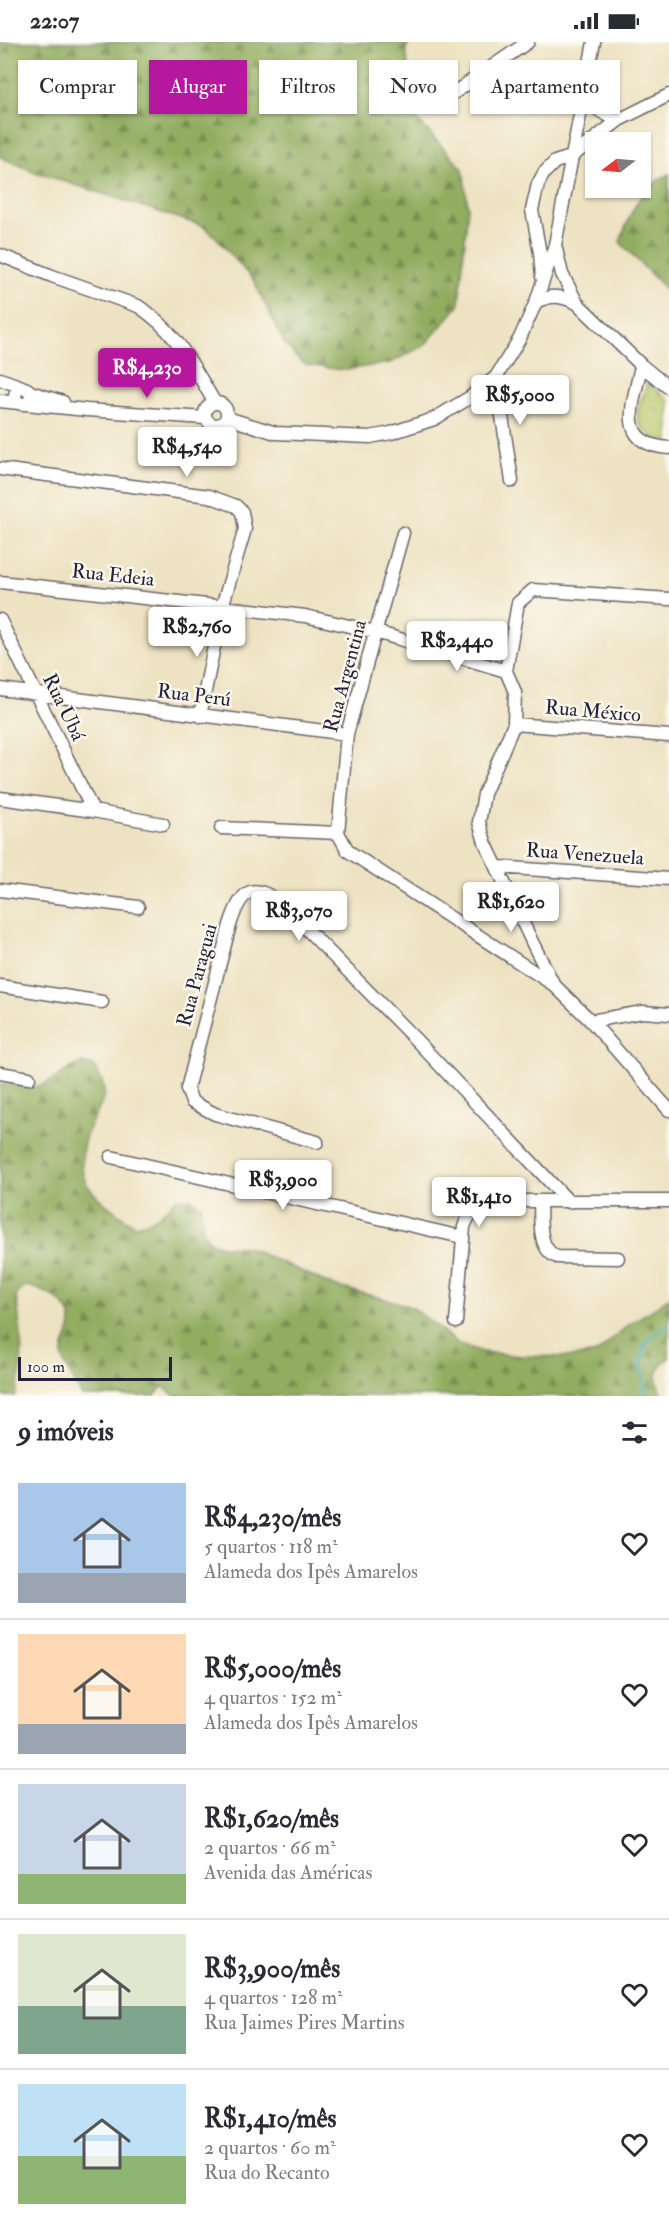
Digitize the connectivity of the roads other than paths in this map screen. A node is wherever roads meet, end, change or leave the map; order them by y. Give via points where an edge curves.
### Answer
1 (528, 42) edge
2 (594, 42) edge
3 (590, 60) edge
4 (458, 90) edge
5 (669, 95) edge
6 (579, 114) edge
7 (606, 114) edge
8 (619, 120) junction
9 (572, 157) junction
10 (555, 245) junction
11 (0, 255) edge
12 (543, 282) junction
13 (536, 302) junction
14 (577, 303) junction
15 (641, 365) junction
16 (496, 377) junction
17 (0, 380) edge
18 (669, 388) edge
19 (24, 396) junction
20 (0, 401) edge
21 (214, 403) junction
22 (205, 417) junction
23 (227, 418) junction
24 (669, 448) edge
25 (1, 473) edge
26 (513, 481) dead end
27 (403, 533) dead end
28 (0, 582) edge
29 (669, 599) edge
30 (222, 607) junction
31 (0, 620) edge
32 (376, 632) junction
33 (506, 671) junction
34 (0, 689) edge
35 (35, 694) junction
36 (200, 716) junction
37 (514, 724) junction
38 (347, 734) junction
39 (669, 736) edge
40 (0, 798) edge
41 (93, 811) junction
42 (163, 824) dead end
43 (221, 828) dead end
44 (338, 833) junction
45 (498, 867) junction
46 (669, 879) edge
47 (0, 890) edge
48 (138, 907) dead end
49 (554, 984) junction
50 (0, 986) edge
51 (102, 1002) dead end
52 (669, 1014) edge
53 (591, 1021) junction
54 (0, 1073) edge
55 (29, 1078) dead end
56 (669, 1110) edge
57 (317, 1142) dead end
58 (111, 1157) dead end
59 (540, 1200) junction
60 (669, 1201) edge
61 (569, 1202) junction
62 (462, 1237) junction
63 (618, 1258) dead end
64 (456, 1322) dead end

1 - 4 street
2 - 3 street
5 - 8 street
6 - 9 street
7 - 8 street
8 - 9 street
9 - 10 street
9 - 12 street via 555,162 538,184 534,197 532,210
10 - 12 street
10 - 14 street via 562,274
11 - 21 street via 138,306 150,314 177,341
12 - 13 street
13 - 14 street via 553,295
13 - 16 street
14 - 15 street
15 - 18 street
15 - 24 street via 632,425 639,439
16 - 23 street via 434,419 370,437 276,434
16 - 26 street
17 - 19 street
19 - 20 street
19 - 22 street via 87,410
21 - 22 street via 207,408
21 - 23 street via 224,405
22 - 23 street via 216,426
25 - 30 street via 209,496 236,506 242,512 245,529
27 - 32 street, Rua Argentina
28 - 30 street, Rua Edeia
29 - 33 street via 533,590 518,603
30 - 32 street, Rua Edeia via 305,616
30 - 36 street
31 - 35 street, Rua Ubá
32 - 33 street, Rua Edeia
32 - 38 street, Rua Argentina
33 - 37 street via 515,692
34 - 35 street, Rua Perú
35 - 36 street, Rua Perú
35 - 41 street, Rua Ubá
36 - 38 street, Rua Perú
37 - 39 street, Rua México
37 - 45 street via 484,794 479,822
38 - 44 street, Rua Argentina
40 - 41 street
41 - 42 street
43 - 44 street
44 - 49 street via 348,851 359,859
45 - 46 street, Rua Venezuela
45 - 49 street
47 - 48 street
49 - 53 street
50 - 51 street
52 - 53 street via 643,1012
53 - 56 street
54 - 55 street
57 - 61 street, Rua Paraguai via 215,1114 192,1102 187,1089 230,925 239,901 250,892 270,895 285,908
58 - 62 street
59 - 61 street
59 - 62 street via 484,1204 467,1218
59 - 63 street via 542,1236 551,1254
60 - 61 street
62 - 64 street

